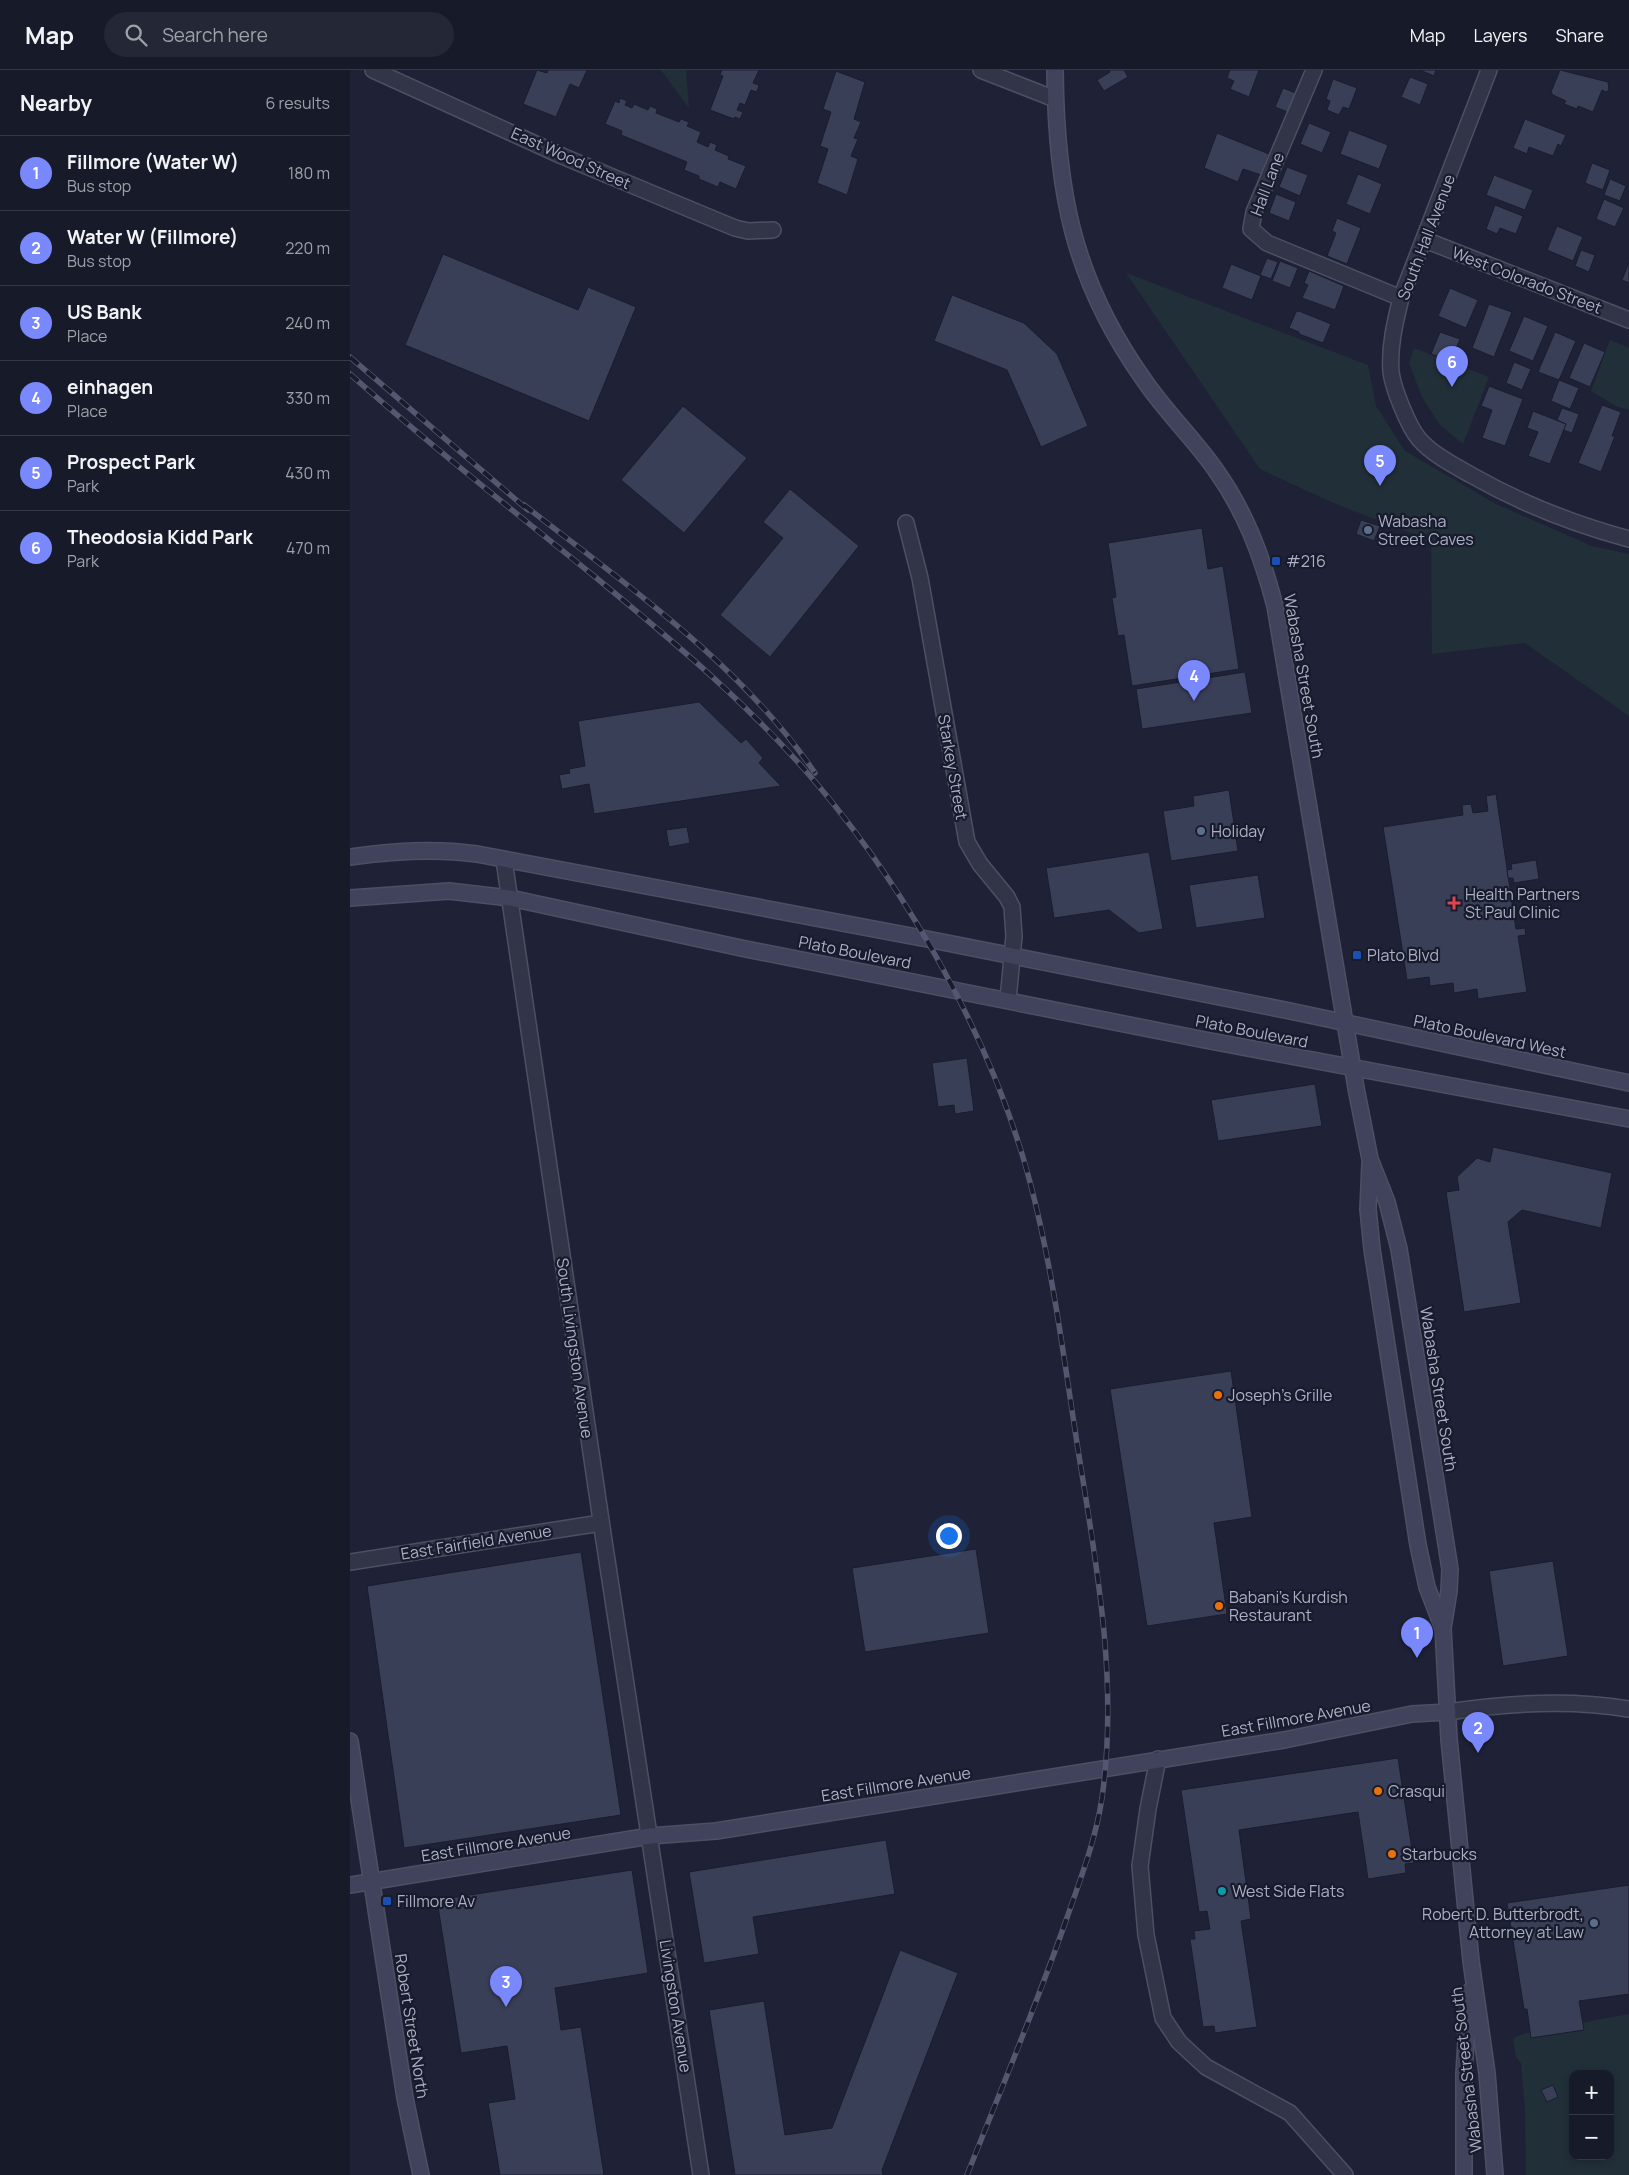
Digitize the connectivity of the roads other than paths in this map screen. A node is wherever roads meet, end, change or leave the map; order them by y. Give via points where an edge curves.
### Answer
1 (373, 70) edge
2 (981, 70) edge
3 (1055, 70) edge
4 (1314, 70) edge
5 (1489, 70) edge
6 (1055, 99) junction
7 (773, 230) dead end
8 (1425, 240) junction
9 (1401, 298) junction
10 (1629, 320) edge
11 (906, 523) dead end
12 (1629, 539) edge
13 (350, 857) edge
14 (504, 860) junction
15 (350, 898) edge
16 (510, 898) junction
17 (1014, 958) junction
18 (1008, 1000) junction
19 (1344, 1023) junction
20 (1352, 1069) junction
21 (1629, 1083) edge
22 (1629, 1119) edge
23 (1370, 1159) junction
24 (601, 1523) junction
25 (350, 1562) edge
26 (1443, 1628) junction
27 (1629, 1709) edge
28 (1448, 1712) junction
29 (350, 1741) edge
30 (1158, 1760) junction
31 (650, 1836) junction
32 (371, 1882) junction
33 (350, 1885) edge
34 (1471, 1961) junction
35 (421, 2175) edge
36 (702, 2175) edge
37 (1345, 2175) edge
38 (1464, 2175) edge
39 (1494, 2175) edge

1 - 7 street, East Wood Street via 555,153 735,228
2 - 6 street
3 - 6 main road, Wabasha Street South
4 - 9 street, Hall Lane via 1254,212 1251,229 1267,243
5 - 8 street, South Hall Avenue
6 - 19 main road, Wabasha Street South via 1064,202 1074,242 1096,300 1145,382 1232,493 1247,521 1265,569 1282,642
8 - 9 street, South Hall Avenue
8 - 10 street, West Colorado Street
9 - 12 street, South Hall Avenue via 1393,332 1392,374 1403,408 1418,438 1441,458 1542,511
11 - 17 street, Starkey Street via 920,578 967,842 1012,907
13 - 14 main road, Plato Boulevard via 444,850
14 - 16 street, South Livingston Avenue
14 - 17 main road, Plato Boulevard
15 - 16 main road, Plato Boulevard via 449,891
16 - 18 main road, Plato Boulevard via 740,948
16 - 24 street, South Livingston Avenue
17 - 18 street, Starkey Street
17 - 19 main road, Plato Boulevard
18 - 20 main road, Plato Boulevard
19 - 20 main road, Wabasha Street South
19 - 21 main road, Plato Boulevard West
20 - 22 main road
20 - 23 main road, Wabasha Street South
23 - 26 main road, Wabasha Street South via 1369,1221 1405,1465 1423,1571
23 - 26 main road, Wabasha Street South via 1387,1202 1399,1249 1450,1570 1450,1591
24 - 25 street, East Fairfield Avenue
24 - 31 street, South Livingston Avenue
26 - 28 main road, Wabasha Street South
27 - 28 street via 1569,1703 1486,1706
28 - 30 main road, East Fillmore Avenue via 1412,1714 1284,1740
28 - 34 main road, Wabasha Street South
29 - 32 main road, Robert Street North
30 - 31 main road, East Fillmore Avenue via 716,1831
30 - 37 street via 1140,1866 1146,1935 1163,2018 1179,2042 1206,2067 1290,2113
31 - 32 main road, East Fillmore Avenue
31 - 36 street, Livingston Avenue
32 - 33 main road, East Fillmore Avenue
32 - 35 main road, Robert Street North via 405,2098
34 - 38 main road, Wabasha Street South via 1464,2073
34 - 39 main road, Wabasha Street South via 1487,2073

